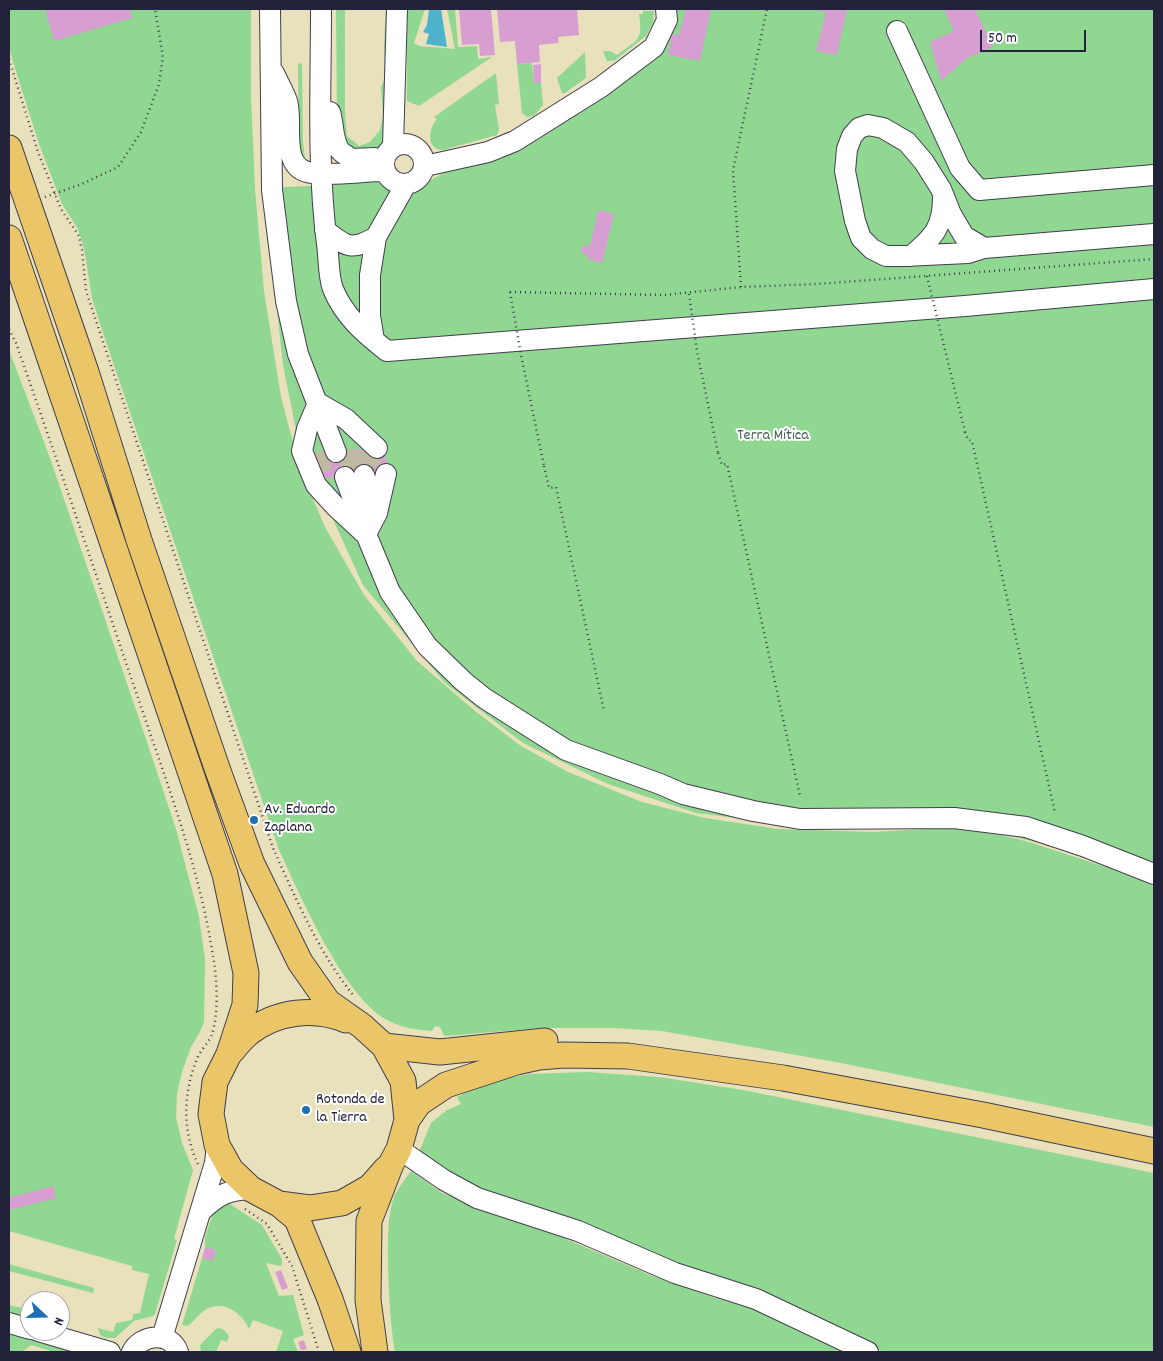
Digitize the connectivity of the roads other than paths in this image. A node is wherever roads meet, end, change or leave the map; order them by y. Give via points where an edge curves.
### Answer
1 (270, 9) edge
2 (321, 9) edge
3 (333, 9) edge
4 (397, 9) edge
5 (666, 9) edge
6 (897, 31) dead end
7 (270, 67) junction
8 (321, 93) junction
9 (333, 120) junction
10 (9, 148) edge
11 (388, 158) junction
12 (425, 166) junction
13 (321, 173) junction
14 (1154, 175) edge
15 (406, 184) junction
16 (943, 195) junction
17 (325, 230) junction
18 (1154, 234) edge
19 (376, 237) junction
20 (9, 238) edge
21 (984, 248) junction
22 (912, 256) junction
23 (1154, 289) edge
24 (380, 345) junction
25 (323, 415) junction
26 (348, 449) junction
27 (355, 476) junction
28 (336, 507) junction
29 (369, 518) junction
30 (1154, 874) edge
31 (362, 1026) junction
32 (384, 1046) junction
33 (229, 1054) junction
34 (407, 1120) junction
35 (1154, 1135) edge
36 (217, 1145) junction
37 (1154, 1151) edge
38 (395, 1156) junction
39 (251, 1189) junction
40 (279, 1204) junction
41 (201, 1211) junction
42 (162, 1338) junction
43 (70, 1340) edge
44 (110, 1352) edge
45 (132, 1352) edge
46 (178, 1352) edge
47 (348, 1352) edge
48 (375, 1352) edge
49 (868, 1352) edge

1 - 7 lane
2 - 8 lane
3 - 9 lane
4 - 11 lane
5 - 12 lane via 667,20 654,48 601,87 515,141 488,152
6 - 14 lane via 960,168 979,190
7 - 13 lane via 287,102 292,160 300,169
7 - 25 lane via 272,190 286,301 298,354
8 - 9 lane
8 - 13 lane
9 - 11 lane via 339,149 351,159
10 - 31 main road via 86,372 139,540 252,864 300,962 328,1002
11 - 12 lane via 406,143 418,148
11 - 13 lane
11 - 15 lane via 394,181
12 - 15 lane via 418,178
13 - 17 lane
15 - 19 lane
16 - 21 lane via 964,236
16 - 22 lane via 942,217 937,230
16 - 22 lane via 924,162 907,142 883,128 868,125 859,128 852,136 845,171 861,238 886,256
17 - 19 lane via 350,246 365,244
17 - 24 lane via 332,287 346,313
18 - 21 lane
19 - 24 lane via 370,275 370,316
20 - 33 main road via 225,874 246,973 245,1005
21 - 22 lane via 968,253
23 - 24 lane via 955,307
25 - 26 lane
25 - 26 lane
25 - 26 lane
25 - 28 lane via 302,451 316,485
27 - 28 lane
27 - 29 lane
27 - 29 lane
28 - 29 lane
29 - 30 lane via 390,592 427,646 484,698 566,750 683,794 753,811 800,818 954,818 1026,827
31 - 32 main road
31 - 33 main road via 334,1015 305,1012 285,1016 250,1032
32 - 34 main road via 403,1081
32 - 35 main road via 440,1052 565,1039 629,1040 786,1062
33 - 36 main road via 215,1082 211,1114
34 - 37 main road via 419,1103 446,1085 516,1062 564,1055 628,1056 783,1078
34 - 38 main road
36 - 39 main road via 231,1170
36 - 41 lane
38 - 40 main road via 370,1187 342,1203 310,1208
38 - 48 main road via 369,1221 368,1300
38 - 49 lane via 477,1198 578,1230 676,1273 756,1299
39 - 40 main road
39 - 41 lane via 224,1193
40 - 47 main road via 298,1218
41 - 42 lane
42 - 45 lane via 144,1339
42 - 46 lane
43 - 44 lane

